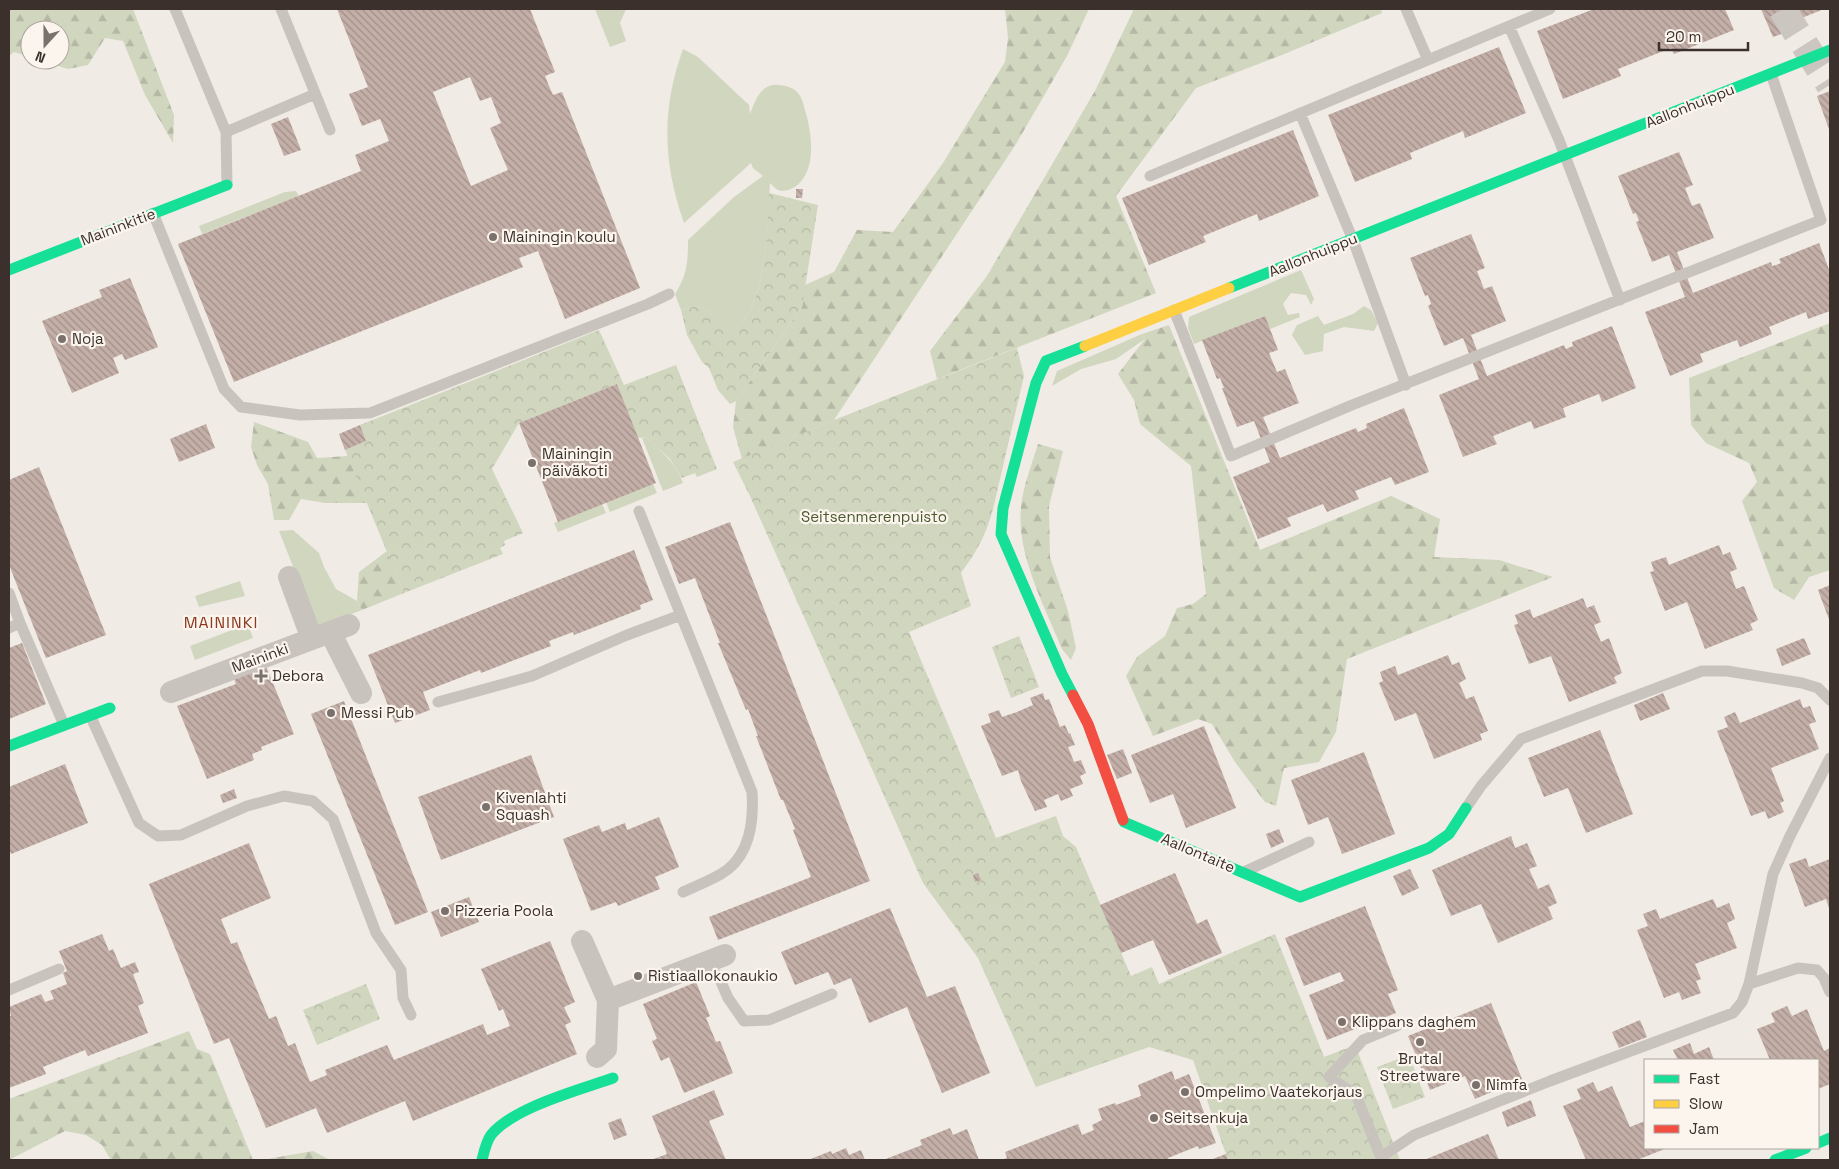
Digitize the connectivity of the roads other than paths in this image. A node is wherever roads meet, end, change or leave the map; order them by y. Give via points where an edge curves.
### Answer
1 (175, 9) edge
2 (281, 9) edge
3 (1406, 9) edge
4 (1550, 9) edge
5 (1509, 26) junction
6 (1830, 50) edge
7 (1428, 60) junction
8 (1771, 74) junction
9 (315, 94) junction
10 (1300, 113) junction
11 (330, 130) dead end
12 (226, 132) junction
13 (1565, 156) junction
14 (1150, 176) dead end
15 (227, 185) joint
16 (153, 213) junction
17 (1353, 240) junction
18 (9, 270) edge
19 (669, 294) dead end
20 (1620, 300) junction
21 (1174, 310) junction
22 (1406, 385) junction
23 (639, 511) dead end
24 (289, 577) dead end
25 (9, 593) edge
26 (680, 615) junction
27 (1038, 616) joint
28 (20, 623) junction
29 (9, 628) edge
30 (330, 632) junction
31 (171, 692) dead end
32 (362, 693) dead end
33 (1830, 700) edge
34 (438, 702) dead end
35 (110, 708) dead end
36 (90, 715) junction
37 (64, 725) junction
38 (9, 746) edge
39 (1830, 758) edge
40 (1466, 808) joint
41 (1308, 842) dead end
42 (1242, 872) junction
43 (683, 892) dead end
44 (582, 941) dead end
45 (721, 965) joint
46 (59, 969) dead end
47 (1749, 984) junction
48 (9, 990) edge
49 (1830, 992) edge
50 (832, 994) dead end
51 (608, 1000) junction
52 (411, 1016) dead end
53 (1397, 1026) dead end
54 (597, 1057) dead end
55 (613, 1078) dead end
56 (1803, 1149) edge
57 (1381, 1159) edge
58 (482, 1160) edge
59 (1775, 1160) edge

1 - 12 lane
2 - 9 lane
3 - 7 lane
4 - 5 lane
5 - 7 lane
5 - 13 lane
6 - 8 street, Aallonhuippu
7 - 10 lane
8 - 13 street, Aallonhuippu
8 - 20 lane via 1821,220
9 - 11 lane
9 - 12 lane
10 - 14 lane
10 - 17 lane
12 - 15 lane
13 - 17 street, Aallonhuippu
13 - 20 lane
15 - 16 street, Maininkitie
16 - 18 street, Maininkitie
16 - 19 lane via 224,389 241,407 300,415 370,413
17 - 21 street, Aallonhuippu
17 - 22 lane
20 - 22 lane
21 - 22 lane via 1231,456
21 - 27 street, Aallonhuippu via 1046,361 1036,383 1003,508 1001,534
23 - 26 lane
24 - 30 street
25 - 28 lane
26 - 34 lane via 532,676
26 - 43 lane via 752,792 753,811 749,836 740,857 723,873
27 - 42 street, Aallontaite via 1062,674 1088,724 1124,822
28 - 29 lane
28 - 37 lane
30 - 31 street, Maininki
30 - 32 street
33 - 40 lane via 1818,688 1802,683 1727,671 1702,671 1520,739
35 - 36 street
36 - 37 street
36 - 52 lane via 139,823 158,836 181,836 247,806 284,796 313,801 333,818 376,933 401,970 403,998
37 - 38 street
39 - 47 lane via 1773,874
40 - 42 street, Aallontaite via 1449,834 1430,848 1300,897
41 - 42 lane
44 - 51 street
45 - 50 lane via 728,998 744,1021 769,1020
45 - 51 street
46 - 48 lane
47 - 49 lane via 1798,968 1817,970
47 - 57 lane via 1734,1013 1414,1135
51 - 54 street via 606,1049
53 - 57 lane via 1363,1040 1329,1077 1356,1095
55 - 58 street via 520,1113 491,1135
56 - 59 street

